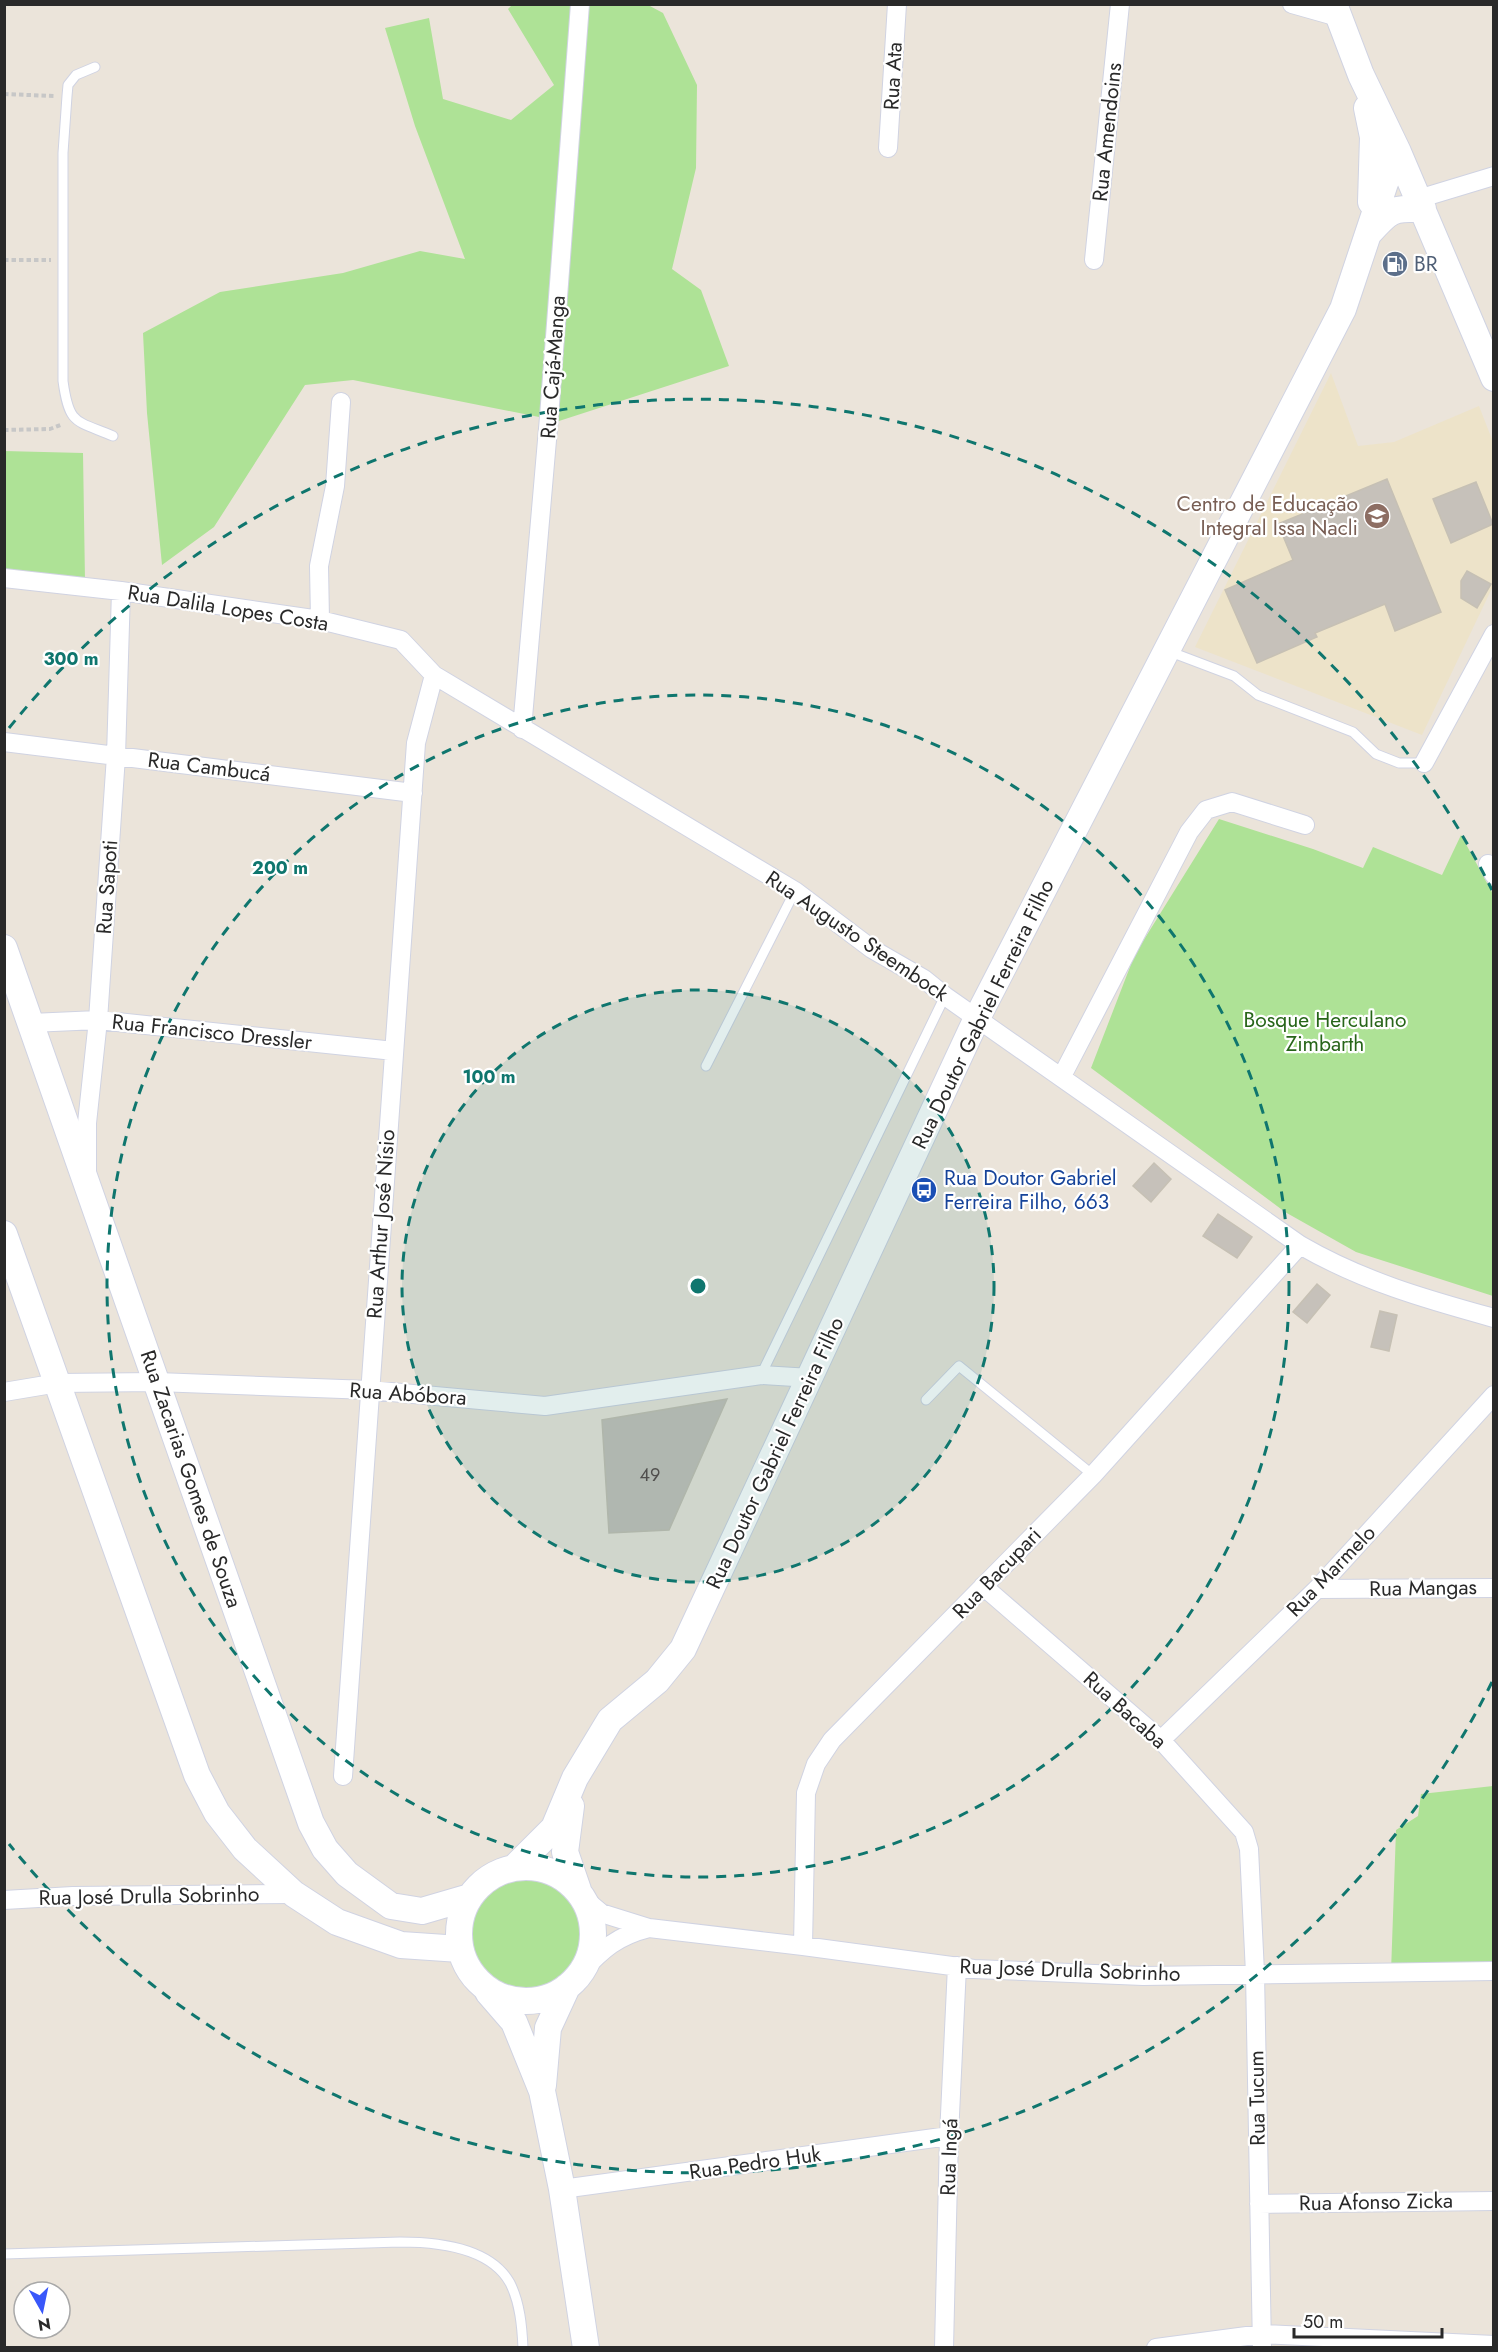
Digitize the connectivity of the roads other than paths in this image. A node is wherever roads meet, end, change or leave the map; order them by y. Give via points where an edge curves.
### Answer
1 (580, 4) edge
2 (897, 4) edge
3 (1120, 4) edge
4 (1292, 4) edge
5 (1336, 11) edge
6 (95, 68) dead end
7 (1361, 75) junction
8 (888, 148) dead end
9 (1398, 152) junction
10 (1494, 176) edge
11 (1420, 204) junction
12 (1370, 233) junction
13 (1094, 260) dead end
14 (1494, 378) edge
15 (341, 402) dead end
16 (113, 436) dead end
17 (4, 578) edge
18 (120, 591) junction
19 (320, 620) junction
20 (1494, 634) edge
21 (1168, 651) junction
22 (435, 675) junction
23 (522, 729) junction
24 (4, 742) edge
25 (116, 756) junction
26 (1424, 763) joint
27 (413, 793) junction
28 (1305, 825) dead end
29 (795, 891) junction
30 (4, 948) edge
31 (945, 996) junction
32 (977, 1018) junction
33 (98, 1020) junction
34 (31, 1023) junction
35 (394, 1051) junction
36 (706, 1066) dead end
37 (1062, 1076) junction
38 (87, 1183) junction
39 (4, 1234) edge
40 (1300, 1245) junction
41 (1494, 1318) edge
42 (761, 1375) junction
43 (811, 1378) junction
44 (157, 1382) junction
45 (58, 1383) junction
46 (369, 1390) junction
47 (4, 1392) edge
48 (1494, 1395) edge
49 (926, 1400) dead end
50 (1093, 1474) junction
51 (983, 1586) junction
52 (1494, 1588) edge
53 (1317, 1589) junction
54 (1161, 1740) junction
55 (343, 1776) dead end
56 (575, 1778) junction
57 (1249, 1849) joint
58 (514, 1868) junction
59 (294, 1894) junction
60 (580, 1894) junction
61 (470, 1897) junction
62 (4, 1900) edge
63 (650, 1928) junction
64 (803, 1946) junction
65 (460, 1950) junction
66 (957, 1966) junction
67 (1494, 1971) edge
68 (1255, 1973) junction
69 (476, 1978) junction
70 (574, 1979) junction
71 (542, 2091) junction
72 (949, 2136) junction
73 (562, 2189) junction
74 (1494, 2201) edge
75 (1259, 2204) junction
76 (4, 2254) edge
77 (1262, 2341) edge
78 (1494, 2345) edge
79 (523, 2348) edge
80 (586, 2348) edge
81 (944, 2348) edge
82 (1156, 2348) edge

1 - 23 street, Rua Cajá-Manga
2 - 8 street, Rua Ata
3 - 13 street, Rua Amendoins
4 - 5 street
5 - 7 main road
6 - 16 lane via 76,75 68,85 63,153 63,381 67,408 75,420
7 - 9 main road
7 - 12 main road, Rua Doutor Gabriel Ferreira Filho via 1374,136
9 - 11 main road
9 - 12 main road, Rua Doutor Gabriel Ferreira Filho
10 - 11 street
11 - 12 main road via 1398,208 1384,216
11 - 14 main road
12 - 21 main road, Rua Doutor Gabriel Ferreira Filho via 1343,309
15 - 19 street via 335,486 319,566
17 - 18 street, Rua Dalila Lopes Costa
18 - 19 street, Rua Dalila Lopes Costa
18 - 25 street, Rua Sapoti
19 - 22 street, Rua Dalila Lopes Costa via 401,640
20 - 26 street
21 - 26 lane via 1234,676 1258,695 1353,732 1376,754 1399,763
21 - 32 main road, Rua Doutor Gabriel Ferreira Filho
22 - 23 street, Rua Augusto Steembock
22 - 27 street, Rua Arthur José Nísio via 416,743
23 - 29 street, Rua Augusto Steembock
24 - 25 street, Rua Cambucá
25 - 27 street, Rua Cambucá
25 - 33 street, Rua Sapoti
27 - 35 street, Rua Arthur José Nísio
28 - 37 street via 1232,802 1206,810 1190,832
29 - 31 street, Rua Augusto Steembock
29 - 36 lane
30 - 34 main road, Rua Zacarias Gomes de Souza
31 - 32 street, Rua Augusto Steembock
31 - 42 lane
32 - 37 street, Rua Augusto Steembock
32 - 43 main road, Rua Doutor Gabriel Ferreira Filho
33 - 34 street, Rua Francisco Dressler
33 - 35 street, Rua Francisco Dressler
33 - 38 street, Rua Sapoti via 87,1123
34 - 38 main road, Rua Zacarias Gomes de Souza
35 - 46 street, Rua Arthur José Nísio
37 - 40 street, Rua Augusto Steembock
38 - 44 main road, Rua Zacarias Gomes de Souza
39 - 45 main road
40 - 41 street, Rua Augusto Steembock via 1385,1285
40 - 50 street, Rua Bacupari
42 - 43 street, Rua Abóbora
42 - 46 street, Rua Abóbora via 545,1406
43 - 56 main road, Rua Doutor Gabriel Ferreira Filho via 683,1649 657,1681 610,1720
44 - 45 street, Rua Abóbora
44 - 46 street, Rua Abóbora
44 - 61 main road, Rua Zacarias Gomes de Souza via 311,1823 325,1849 347,1874 391,1906 422,1911
45 - 47 street, Rua Abóbora
45 - 59 main road via 197,1775 217,1813 245,1849
46 - 55 street, Rua Arthur José Nísio
48 - 53 street, Rua Marmelo
49 - 50 lane via 959,1365
50 - 51 street, Rua Bacupari
51 - 54 street, Rua Bacaba
51 - 64 street, Rua Bacupari via 832,1740 816,1764 806,1793
52 - 53 street, Rua Mangas
53 - 54 street, Rua Marmelo
54 - 57 street, Rua Bacaba via 1244,1832
56 - 58 main road, Rua Doutor Gabriel Ferreira Filho via 554,1828
56 - 60 main road, Rua Doutor Gabriel Ferreira Filho via 565,1852
57 - 68 street, Rua Tucum
58 - 60 main road via 549,1871 565,1879
58 - 61 main road via 489,1878
59 - 62 street, Rua José Drulla Sobrinho
59 - 65 main road via 337,1922 401,1945
60 - 63 street, Rua José Drulla Sobrinho via 601,1913
60 - 70 main road via 592,1921 592,1948
61 - 65 main road via 458,1931
63 - 64 street, Rua José Drulla Sobrinho
63 - 70 street, Rua José Drulla Sobrinho via 628,1933 606,1947
64 - 66 street, Rua José Drulla Sobrinho
65 - 69 main road
66 - 68 street, Rua José Drulla Sobrinho via 1143,1976
66 - 72 street, Rua Ingá
67 - 68 street, Rua José Drulla Sobrinho
68 - 75 street, Rua Tucum
69 - 70 main road via 491,1991 510,1999 530,2001 549,1997
69 - 71 main road via 514,2022
70 - 71 main road via 548,2028
71 - 73 main road
72 - 73 street, Rua Pedro Huk
72 - 81 street, Rua Ingá
73 - 80 main road
74 - 75 street, Rua Afonso Zicka
75 - 77 street, Rua Tucum
76 - 79 lane via 433,2242 492,2263 510,2283 521,2318
77 - 78 street
77 - 82 street

